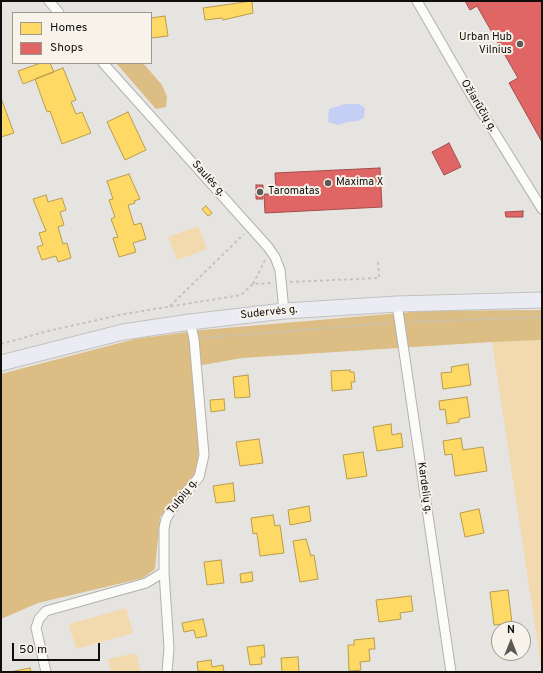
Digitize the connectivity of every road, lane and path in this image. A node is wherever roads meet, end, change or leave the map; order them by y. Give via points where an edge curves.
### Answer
1 (49, 1) edge
2 (417, 1) edge
3 (58, 12) edge
4 (104, 64) edge
5 (542, 209) edge
6 (251, 227) junction
7 (268, 246) junction
8 (378, 260) dead end
9 (282, 283) junction
10 (253, 284) junction
11 (542, 300) edge
12 (397, 304) junction
13 (169, 307) junction
14 (284, 311) junction
15 (542, 316) edge
16 (190, 322) junction
17 (399, 322) junction
18 (194, 339) junction
19 (1, 344) edge
20 (1, 363) edge
21 (164, 572) junction
22 (46, 672) edge
23 (167, 672) edge
24 (451, 672) edge

1 - 3 street
2 - 5 street, Ožiarūčių g.
4 - 6 street, Saulės g.
6 - 7 street, Saulės g.
6 - 13 path
7 - 9 street, Saulės g. via 275,256
7 - 10 path via 266,258
8 - 9 path via 379,278
9 - 10 path
9 - 14 street, Saulės g.
10 - 13 path via 241,295
11 - 12 main road, Sudervės g.
12 - 14 main road, Sudervės g.
12 - 17 street, Kardelių g.
13 - 19 path via 51,330
14 - 16 main road, Sudervės g.
15 - 17 path
16 - 18 street, Tulpių g.
16 - 20 main road, Sudervės g. via 123,332
17 - 18 path
17 - 24 street, Kardelių g.
18 - 21 street, Tulpių g. via 203,468 200,477 166,519
21 - 22 street via 146,583 46,611 36,628
21 - 23 street, Tulpių g. via 170,648

